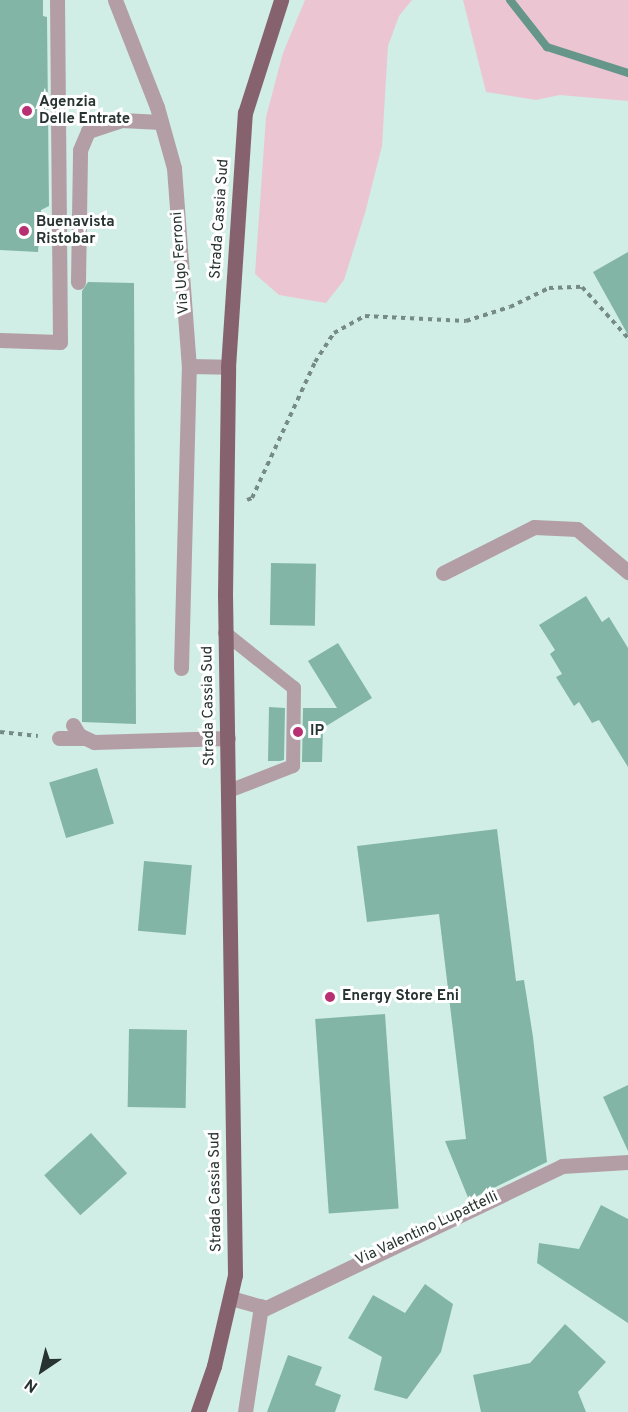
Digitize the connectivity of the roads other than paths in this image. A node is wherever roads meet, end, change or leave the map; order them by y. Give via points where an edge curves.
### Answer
1 (57, 0) edge
2 (115, 0) edge
3 (281, 0) edge
4 (161, 122) junction
5 (78, 282) dead end
6 (0, 340) edge
7 (189, 366) junction
8 (228, 367) junction
9 (628, 572) edge
10 (443, 573) dead end
11 (225, 633) junction
12 (181, 668) dead end
13 (73, 725) dead end
14 (59, 738) road end
15 (84, 738) junction
16 (228, 738) junction
17 (229, 791) junction
18 (628, 1162) edge
19 (231, 1298) junction
20 (261, 1306) junction
21 (198, 1412) edge
22 (245, 1412) edge

1 - 6 street via 60,342
2 - 4 street, Via Ugo Ferroni
3 - 8 main road, Strada Cassia Sud via 245,113
4 - 5 street via 121,120 88,131 80,150
4 - 7 street, Via Ugo Ferroni via 174,168
7 - 8 street
7 - 12 street, Via Ugo Ferroni
8 - 11 main road, Strada Cassia Sud
9 - 10 street via 577,529 534,527
11 - 16 main road, Strada Cassia Sud
11 - 17 lane via 294,688 293,766
13 - 15 street
14 - 15 street
15 - 16 street via 94,742
16 - 17 main road, Strada Cassia Sud
17 - 19 main road, Strada Cassia Sud via 235,1275
18 - 20 street, Via Valentino Lupattelli via 562,1166 266,1308
19 - 20 street
19 - 21 main road, Strada Cassia Sud
20 - 22 street

